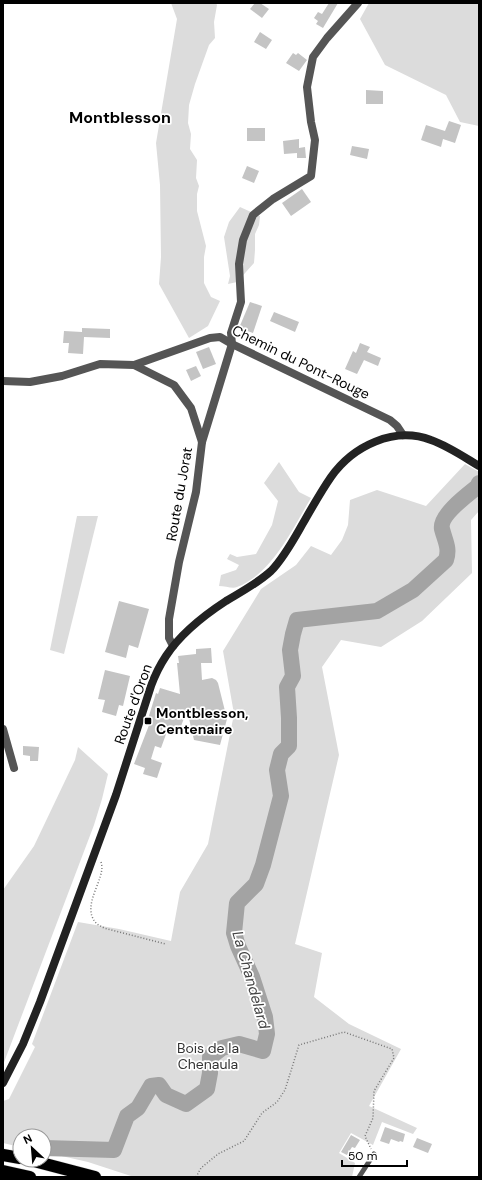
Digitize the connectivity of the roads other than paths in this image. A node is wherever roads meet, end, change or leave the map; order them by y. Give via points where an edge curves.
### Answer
1 (358, 3) edge
2 (232, 344) junction
3 (134, 365) junction
4 (3, 381) edge
5 (403, 435) junction
6 (202, 442) junction
7 (476, 464) edge
8 (173, 646) junction
9 (3, 729) edge
10 (14, 768) dead end
11 (3, 1083) edge
12 (374, 1154) road end
13 (52, 1166) edge
14 (3, 1171) edge
15 (30, 1177) edge
16 (95, 1177) edge
17 (359, 1177) edge

1 - 2 street via 314,57 307,87 315,140 311,176 273,199 253,215 242,240 241,302 231,333
2 - 3 street, Chemin du Pont-Rouge via 220,337 210,338
2 - 5 street, Chemin du Pont-Rouge via 390,420
2 - 6 street
3 - 4 street, Route du Jorat via 100,364 62,376 30,382
3 - 6 street, Route du Jorat via 174,385 191,408
5 - 7 main road, Route d'Oron via 431,440
5 - 8 main road, Route d'Oron via 374,442 346,459 331,476 271,571 210,612
6 - 8 street, Route du Jorat via 196,492 179,562 169,619 168,638
8 - 11 main road, Route d'Oron via 158,669 151,686 116,794 32,1024
9 - 10 street
12 - 17 lane
13 - 16 highway
14 - 15 highway

